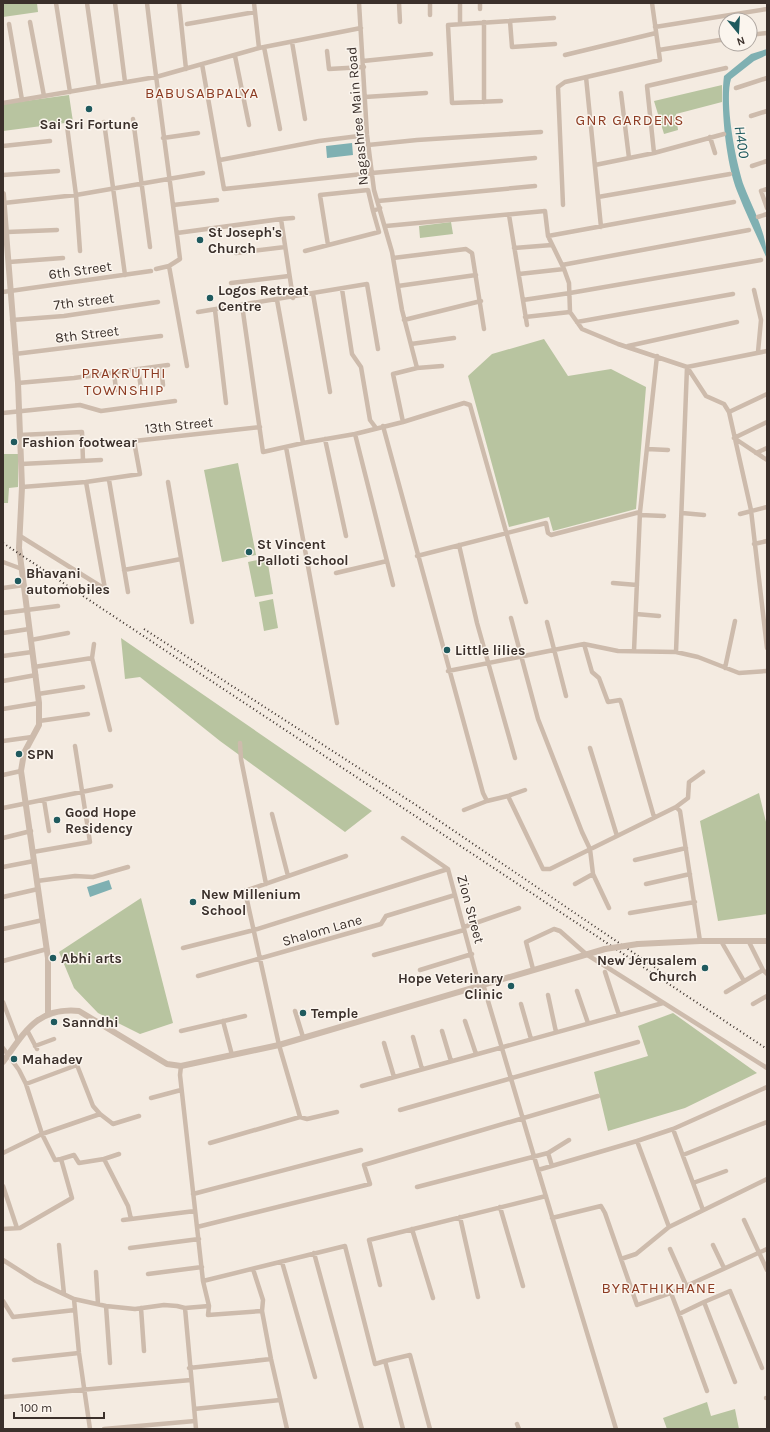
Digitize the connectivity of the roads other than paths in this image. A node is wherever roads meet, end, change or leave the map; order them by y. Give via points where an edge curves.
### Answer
1 (56, 3) edge
2 (87, 3) edge
3 (115, 3) edge
4 (147, 3) edge
5 (179, 3) edge
6 (254, 3) edge
7 (359, 3) edge
8 (399, 3) edge
9 (430, 3) edge
10 (460, 3) edge
11 (480, 3) edge
12 (652, 3) edge
13 (480, 9) dead end
14 (767, 9) edge
15 (255, 12) junction
16 (430, 15) dead end
17 (554, 18) dead end
18 (510, 21) junction
19 (30, 22) dead end
20 (400, 22) dead end
21 (484, 22) junction
22 (9, 24) dead end
23 (187, 24) dead end
24 (460, 24) junction
25 (655, 26) junction
26 (361, 28) junction
27 (656, 33) junction
28 (718, 40) edge
29 (292, 42) junction
30 (555, 44) dead end
31 (261, 48) junction
32 (659, 50) junction
33 (327, 51) dead end
34 (431, 54) dead end
35 (565, 55) dead end
36 (235, 56) junction
37 (363, 61) junction
38 (202, 64) junction
39 (364, 67) junction
40 (726, 68) dead end
41 (186, 69) junction
42 (156, 77) junction
43 (586, 77) junction
44 (767, 78) edge
45 (125, 82) junction
46 (99, 87) junction
47 (736, 88) dead end
48 (70, 92) junction
49 (426, 93) dead end
50 (621, 93) dead end
51 (44, 96) junction
52 (365, 97) junction
53 (22, 100) junction
54 (502, 101) dead end
55 (484, 102) junction
56 (3, 103) edge
57 (767, 111) edge
58 (752, 116) dead end
59 (133, 119) dead end
60 (306, 120) dead end
61 (104, 122) dead end
62 (249, 125) dead end
63 (67, 126) dead end
64 (280, 129) dead end
65 (541, 132) dead end
66 (198, 133) dead end
67 (724, 134) dead end
68 (367, 135) junction
69 (710, 137) junction
70 (163, 138) junction
71 (50, 141) dead end
72 (368, 145) junction
73 (3, 146) edge
74 (654, 153) junction
75 (715, 154) dead end
76 (534, 158) dead end
77 (629, 158) junction
78 (220, 160) junction
79 (767, 161) edge
80 (595, 165) junction
81 (752, 166) dead end
82 (58, 171) dead end
83 (203, 173) dead end
84 (372, 173) junction
85 (730, 174) dead end
86 (3, 176) edge
87 (170, 179) junction
88 (142, 184) junction
89 (535, 186) dead end
90 (113, 189) junction
91 (767, 189) edge
92 (3, 194) edge
93 (76, 195) junction
94 (598, 197) junction
95 (217, 200) dead end
96 (378, 201) junction
97 (734, 202) dead end
98 (4, 203) junction
99 (173, 205) junction
100 (563, 205) dead end
101 (380, 208) junction
102 (767, 208) edge
103 (374, 211) junction
104 (509, 214) junction
105 (767, 214) edge
106 (758, 216) dead end
107 (293, 218) dead end
108 (280, 219) junction
109 (386, 226) junction
110 (601, 227) junction
111 (57, 230) dead end
112 (749, 230) dead end
113 (7, 232) junction
114 (177, 233) junction
115 (548, 236) junction
116 (552, 244) junction
117 (328, 245) junction
118 (150, 247) dead end
119 (285, 247) junction
120 (514, 248) junction
121 (80, 251) dead end
122 (305, 251) dead end
123 (236, 253) dead end
124 (62, 258) dead end
125 (394, 258) junction
126 (761, 260) dead end
127 (9, 262) junction
128 (169, 266) junction
129 (563, 267) junction
130 (519, 274) junction
131 (125, 275) junction
132 (476, 275) junction
133 (289, 276) junction
134 (231, 283) dead end
135 (398, 286) junction
136 (342, 289) junction
137 (754, 290) dead end
138 (11, 291) junction
139 (3, 292) edge
140 (313, 294) junction
141 (570, 294) junction
142 (734, 294) dead end
143 (293, 298) junction
144 (277, 300) junction
145 (523, 300) junction
146 (481, 301) junction
147 (158, 302) dead end
148 (242, 305) junction
149 (215, 310) junction
150 (198, 312) dead end
151 (570, 312) junction
152 (525, 316) junction
153 (12, 320) junction
154 (404, 320) junction
155 (577, 322) junction
156 (737, 322) dead end
157 (527, 325) dead end
158 (484, 329) dead end
159 (161, 336) dead end
160 (454, 338) dead end
161 (411, 344) junction
162 (628, 346) junction
163 (378, 349) dead end
164 (767, 351) edge
165 (758, 352) junction
166 (14, 354) junction
167 (657, 356) junction
168 (168, 365) dead end
169 (161, 366) junction
170 (187, 366) dead end
171 (442, 366) dead end
172 (688, 367) junction
173 (416, 368) junction
174 (138, 369) junction
175 (114, 372) junction
176 (18, 383) junction
177 (163, 385) dead end
178 (141, 388) dead end
179 (116, 390) dead end
180 (330, 392) dead end
181 (767, 394) edge
182 (175, 401) dead end
183 (226, 403) dead end
184 (19, 412) junction
185 (729, 412) junction
186 (3, 413) edge
187 (403, 422) junction
188 (767, 422) edge
189 (383, 426) junction
190 (260, 427) junction
191 (376, 428) junction
192 (355, 434) junction
193 (20, 435) junction
194 (734, 438) junction
195 (325, 439) junction
196 (303, 443) junction
197 (286, 447) junction
198 (767, 448) edge
199 (647, 449) junction
200 (668, 450) dead end
201 (756, 453) junction
202 (101, 460) dead end
203 (767, 460) edge
204 (83, 461) junction
205 (21, 464) junction
206 (109, 480) junction
207 (86, 482) junction
208 (168, 482) dead end
209 (22, 487) junction
210 (767, 507) edge
211 (751, 510) junction
212 (640, 513) junction
213 (682, 513) junction
214 (704, 514) dead end
215 (740, 514) dead end
216 (664, 516) dead end
217 (505, 533) junction
218 (20, 536) junction
219 (346, 536) dead end
220 (767, 541) edge
221 (754, 544) junction
222 (459, 545) junction
223 (417, 556) junction
224 (181, 559) junction
225 (386, 561) junction
226 (3, 562) edge
227 (22, 569) junction
228 (124, 570) junction
229 (336, 572) dead end
230 (767, 582) edge
231 (613, 583) dead end
232 (760, 584) junction
233 (24, 585) junction
234 (393, 585) dead end
235 (637, 585) junction
236 (3, 588) edge
237 (128, 592) dead end
238 (526, 602) dead end
239 (58, 606) dead end
240 (27, 610) junction
241 (3, 613) edge
242 (636, 614) junction
243 (660, 616) dead end
244 (511, 618) dead end
245 (735, 621) dead end
246 (192, 622) dead end
247 (546, 622) dead end
248 (29, 629) junction
249 (3, 633) edge
250 (68, 633) dead end
251 (31, 640) junction
252 (94, 644) dead end
253 (584, 644) junction
254 (767, 648) edge
255 (553, 650) junction
256 (634, 651) junction
257 (32, 652) junction
258 (676, 652) junction
259 (3, 656) edge
260 (522, 656) junction
261 (92, 658) junction
262 (488, 663) junction
263 (34, 667) junction
264 (725, 668) junction
265 (448, 671) junction
266 (767, 671) edge
267 (36, 675) junction
268 (3, 681) edge
269 (83, 687) dead end
270 (38, 694) junction
271 (566, 696) dead end
272 (39, 703) junction
273 (3, 709) edge
274 (88, 714) dead end
275 (39, 721) junction
276 (337, 723) dead end
277 (110, 730) dead end
278 (32, 737) junction
279 (3, 741) edge
280 (240, 744) dead end
281 (75, 746) dead end
282 (590, 748) dead end
283 (515, 758) dead end
284 (21, 771) junction
285 (704, 772) dead end
286 (3, 775) edge
287 (111, 786) dead end
288 (525, 790) dead end
289 (82, 793) junction
290 (508, 796) junction
291 (44, 800) junction
292 (487, 801) junction
293 (27, 803) junction
294 (3, 808) edge
295 (676, 808) junction
296 (464, 810) dead end
297 (272, 814) dead end
298 (654, 817) junction
299 (49, 830) dead end
300 (31, 832) junction
301 (617, 836) junction
302 (3, 838) edge
303 (403, 838) dead end
304 (686, 848) junction
305 (590, 849) junction
306 (33, 852) junction
307 (346, 856) dead end
308 (34, 860) junction
309 (635, 860) dead end
310 (3, 867) edge
311 (128, 867) dead end
312 (448, 869) junction
313 (593, 874) junction
314 (690, 874) junction
315 (288, 876) junction
316 (37, 881) junction
317 (266, 884) junction
318 (575, 884) dead end
319 (646, 884) dead end
320 (38, 889) junction
321 (455, 895) junction
322 (3, 897) edge
323 (695, 902) junction
324 (519, 908) dead end
325 (609, 908) dead end
326 (630, 913) dead end
327 (43, 920) junction
328 (464, 928) junction
329 (3, 929) edge
330 (254, 930) junction
331 (700, 941) junction
332 (721, 941) junction
333 (767, 941) edge
334 (750, 942) junction
335 (183, 948) dead end
336 (47, 949) junction
337 (472, 954) junction
338 (586, 954) junction
339 (374, 955) dead end
340 (261, 959) junction
341 (3, 961) edge
342 (533, 969) junction
343 (420, 970) dead end
344 (763, 970) junction
345 (606, 972) dead end
346 (767, 974) edge
347 (198, 976) dead end
348 (744, 981) junction
349 (481, 984) junction
350 (577, 991) dead end
351 (726, 992) dead end
352 (548, 995) dead end
353 (767, 996) edge
354 (3, 1002) edge
355 (663, 1003) junction
356 (521, 1004) dead end
357 (753, 1004) dead end
358 (295, 1011) dead end
359 (48, 1014) junction
360 (619, 1015) junction
361 (245, 1016) dead end
362 (223, 1021) junction
363 (465, 1021) dead end
364 (588, 1023) junction
365 (27, 1030) junction
366 (180, 1031) dead end
367 (442, 1031) dead end
368 (556, 1032) junction
369 (303, 1037) junction
370 (413, 1037) dead end
371 (54, 1039) dead end
372 (532, 1039) junction
373 (18, 1041) junction
374 (638, 1042) dead end
375 (384, 1043) dead end
376 (279, 1045) junction
377 (502, 1047) junction
378 (3, 1048) edge
379 (476, 1054) junction
380 (232, 1055) junction
381 (8, 1056) junction
382 (451, 1061) junction
383 (3, 1062) edge
384 (181, 1066) junction
385 (767, 1068) edge
386 (422, 1069) junction
387 (394, 1077) junction
388 (511, 1078) junction
389 (26, 1084) junction
390 (362, 1086) dead end
391 (767, 1087) edge
392 (181, 1090) junction
393 (598, 1096) dead end
394 (151, 1098) dead end
395 (400, 1110) dead end
396 (338, 1112) dead end
397 (100, 1114) junction
398 (139, 1116) dead end
399 (300, 1117) junction
400 (522, 1117) junction
401 (767, 1122) edge
402 (673, 1129) junction
403 (42, 1134) junction
404 (569, 1140) dead end
405 (638, 1141) junction
406 (210, 1143) dead end
407 (361, 1150) dead end
408 (3, 1152) edge
409 (548, 1153) junction
410 (119, 1154) dead end
411 (683, 1156) junction
412 (534, 1157) junction
413 (104, 1159) junction
414 (61, 1160) junction
415 (552, 1166) junction
416 (538, 1170) junction
417 (726, 1171) dead end
418 (767, 1180) edge
419 (693, 1183) junction
420 (3, 1186) edge
421 (417, 1187) dead end
422 (193, 1194) junction
423 (546, 1196) junction
424 (500, 1207) junction
425 (704, 1210) junction
426 (195, 1211) junction
427 (460, 1217) junction
428 (552, 1218) junction
429 (131, 1219) junction
430 (123, 1220) dead end
431 (744, 1220) dead end
432 (197, 1227) junction
433 (669, 1227) junction
434 (17, 1228) junction
435 (3, 1229) edge
436 (412, 1229) junction
437 (199, 1239) junction
438 (713, 1244) dead end
439 (59, 1245) dead end
440 (130, 1248) dead end
441 (670, 1249) dead end
442 (767, 1249) edge
443 (314, 1252) junction
444 (759, 1252) junction
445 (621, 1259) junction
446 (3, 1260) edge
447 (282, 1262) junction
448 (202, 1267) junction
449 (724, 1268) junction
450 (253, 1269) junction
451 (767, 1270) edge
452 (96, 1272) dead end
453 (148, 1274) dead end
454 (203, 1281) junction
455 (380, 1285) dead end
456 (686, 1285) junction
457 (524, 1286) dead end
458 (671, 1293) junction
459 (64, 1294) junction
460 (478, 1297) dead end
461 (433, 1298) dead end
462 (74, 1299) junction
463 (3, 1301) edge
464 (704, 1302) junction
465 (98, 1304) junction
466 (106, 1306) junction
467 (209, 1306) junction
468 (141, 1308) junction
469 (185, 1308) junction
470 (75, 1310) junction
471 (262, 1311) junction
472 (679, 1314) junction
473 (144, 1351) dead end
474 (79, 1353) junction
475 (271, 1359) junction
476 (14, 1360) dead end
477 (385, 1361) junction
478 (110, 1363) dead end
479 (190, 1368) junction
480 (762, 1368) dead end
481 (315, 1377) dead end
482 (192, 1380) junction
483 (735, 1382) dead end
484 (84, 1389) junction
485 (707, 1391) dead end
486 (3, 1397) edge
487 (280, 1400) junction
488 (194, 1409) junction
489 (195, 1421) junction
490 (90, 1429) edge
491 (104, 1429) edge
492 (196, 1429) edge
493 (287, 1429) edge
494 (362, 1429) edge
495 (403, 1429) edge
496 (430, 1429) edge
497 (616, 1429) edge

1 - 48 street
2 - 46 street
3 - 45 street
4 - 42 street
5 - 41 street
6 - 15 street
7 - 26 street, Nagashree Main Road
8 - 20 street
9 - 16 street
10 - 24 street
11 - 13 street
12 - 25 street
14 - 25 street
15 - 23 street
15 - 31 street
17 - 18 street
18 - 21 street
18 - 30 street via 512,47
19 - 51 street
21 - 24 street
21 - 55 street
22 - 53 street
24 - 55 street via 448,25 452,103
25 - 27 street
26 - 29 street
26 - 37 street, Nagashree Main Road
27 - 32 street
27 - 35 street
28 - 32 street
29 - 31 street
29 - 60 street
31 - 36 street
31 - 64 street
32 - 43 street via 660,60
33 - 39 street via 329,69
34 - 37 street
36 - 38 street
36 - 62 street
37 - 39 street, Nagashree Main Road
38 - 41 street
38 - 78 street
39 - 52 street, Nagashree Main Road
40 - 74 street via 646,86
41 - 42 street
42 - 45 street
42 - 70 street
43 - 80 street
43 - 100 street via 565,82 558,87
44 - 47 street
45 - 46 street
46 - 48 street
48 - 51 street
49 - 52 street
50 - 77 street
51 - 53 street
52 - 68 street, Nagashree Main Road
53 - 56 street
54 - 55 street
57 - 58 street
59 - 88 street
61 - 90 street
63 - 93 street
65 - 72 street
66 - 70 street
67 - 69 street
68 - 72 street, Nagashree Main Road
68 - 78 street via 319,141
69 - 74 street
69 - 75 street
70 - 87 street
71 - 73 street
72 - 84 street, Nagashree Main Road
74 - 77 street
76 - 84 street
77 - 80 street
78 - 84 street via 224,188
79 - 81 street
80 - 94 street
82 - 86 street
83 - 87 street
84 - 96 street, Nagashree Main Road
85 - 94 street
87 - 88 street
87 - 99 street
88 - 90 street
88 - 118 street
89 - 96 street
90 - 93 street
90 - 131 street
91 - 102 street via 761,190
92 - 98 street
93 - 98 street
93 - 121 street
94 - 110 street
95 - 99 street
96 - 101 street, Nagashree Main Road
97 - 110 street
98 - 113 street
99 - 114 street
101 - 103 street
101 - 109 street, Nagashree Main Road
103 - 117 street via 379,232
103 - 117 street via 368,190 320,195
104 - 109 street
104 - 115 street via 545,211
104 - 120 street
105 - 106 street
107 - 108 street
108 - 114 street
108 - 119 street
109 - 125 street, Nagashree Main Road
110 - 115 street
111 - 113 street
112 - 129 street
113 - 127 street
114 - 128 street via 180,259
115 - 116 street
116 - 120 street
116 - 129 street
117 - 122 street
119 - 123 street
119 - 133 street
120 - 130 street
124 - 127 street
125 - 132 street via 466,250 472,253
125 - 135 street, Nagashree Main Road
126 - 141 street
127 - 138 street
128 - 131 street, 6th Street
128 - 170 street
129 - 130 street
129 - 141 street
130 - 145 street
131 - 138 street, 6th Street
132 - 135 street
132 - 146 street
133 - 134 street
133 - 143 street
135 - 154 street, Nagashree Main Road
136 - 140 street
136 - 163 street via 367,284
136 - 191 street via 352,354 361,367 370,420
137 - 165 street via 761,320
138 - 139 street, 6th Street
138 - 153 street
140 - 143 street
140 - 180 street
141 - 145 street
141 - 151 street
142 - 155 street
143 - 144 street
144 - 148 street
144 - 196 street
145 - 152 street
146 - 154 street
146 - 158 street
147 - 153 street, 7th street via 64,316
148 - 149 street
148 - 190 street
149 - 150 street
149 - 183 street
151 - 152 street
151 - 155 street
152 - 157 street
153 - 166 street
154 - 161 street, Nagashree Main Road
155 - 162 street via 582,329
156 - 162 street
159 - 166 street, 8th Street
160 - 161 street
161 - 173 street, Nagashree Main Road
162 - 167 street
164 - 165 street
165 - 172 street
166 - 176 street
167 - 172 street
167 - 199 street
168 - 169 street
169 - 174 street
169 - 177 street
171 - 173 street
172 - 185 street via 706,396 724,404
172 - 213 street
173 - 187 street via 393,374
174 - 175 street
174 - 178 street
175 - 176 street
175 - 179 street
176 - 184 street
181 - 185 street
182 - 184 street via 101,411 80,405
184 - 186 street
184 - 193 street
185 - 194 street
187 - 189 street
187 - 217 street via 464,403 470,404
188 - 194 street
189 - 191 street
189 - 223 street
190 - 197 street via 263,452
190 - 206 street, 13th Street via 134,441 140,474
191 - 192 street
192 - 195 street
192 - 225 street
193 - 204 street via 82,432
193 - 205 street
194 - 201 street
194 - 211 street
195 - 196 street
195 - 219 street
196 - 197 street
197 - 276 street
198 - 201 street
199 - 200 street
199 - 212 street
201 - 203 street
202 - 204 street
204 - 205 street
205 - 209 street
206 - 207 street, 13th Street
206 - 228 street
207 - 209 street, 13th Street
207 - 218 street via 105,589
208 - 224 street
209 - 218 street
210 - 211 street
211 - 215 street
211 - 221 street
212 - 216 street
212 - 217 street via 551,535 546,523
212 - 235 street
213 - 214 street
213 - 258 street
217 - 222 street
217 - 238 street
218 - 227 street
220 - 221 street
221 - 232 street
222 - 223 street
222 - 262 street
223 - 265 street
224 - 228 street
224 - 246 street
225 - 229 street
225 - 234 street
226 - 227 street
227 - 233 street
228 - 237 street
230 - 232 street
231 - 235 street
232 - 254 street
233 - 236 street
233 - 240 street
235 - 242 street
239 - 240 street
240 - 241 street
240 - 248 street
242 - 243 street
242 - 256 street
244 - 260 street
245 - 264 street
247 - 255 street
248 - 249 street
248 - 251 street
250 - 251 street
251 - 257 street
252 - 261 street
253 - 255 street
253 - 256 street via 618,651
253 - 298 street via 592,672 599,678 608,702 621,702
255 - 260 street
255 - 271 street
256 - 258 street
257 - 259 street
257 - 263 street
258 - 264 street via 698,657
260 - 262 street
260 - 305 street via 538,719
261 - 263 street
261 - 277 street
262 - 265 street
262 - 283 street
263 - 267 street
264 - 266 street via 739,673
265 - 292 street
267 - 268 street
267 - 270 street
269 - 270 street
270 - 272 street
272 - 273 street
272 - 275 street
274 - 275 street
275 - 278 street
278 - 279 street
278 - 284 street via 24,753
280 - 317 street
281 - 289 street
282 - 301 street
284 - 286 street
284 - 293 street
285 - 295 street via 689,782 688,798
287 - 289 street
288 - 290 street
289 - 291 street
289 - 306 street via 90,842
290 - 292 street
290 - 305 street via 542,869 550,869
291 - 293 street
291 - 299 street
292 - 296 street
293 - 294 street
293 - 300 street
295 - 298 street
295 - 304 street via 680,811
297 - 315 street
298 - 301 street
300 - 302 street
300 - 306 street
301 - 305 street
303 - 312 street, Zion Street
304 - 309 street
304 - 314 street
305 - 313 street
306 - 308 street
307 - 315 street
308 - 310 street
308 - 316 street
311 - 316 street via 93,878 75,876
312 - 321 street, Zion Street
312 - 330 street
313 - 318 street
313 - 325 street
314 - 319 street
314 - 323 street
315 - 317 street
316 - 320 street
317 - 330 street via 245,891
320 - 322 street
320 - 327 street
321 - 328 street, Zion Street
321 - 340 street, Shalom Lane via 386,916 381,924
323 - 326 street
323 - 331 street
324 - 328 street
327 - 329 street
327 - 336 street
328 - 337 street, Zion Street
328 - 339 street
330 - 335 street
330 - 340 street
331 - 332 street
331 - 338 street, bridge via 638,944
332 - 334 street
332 - 348 street
333 - 334 street
334 - 344 street
336 - 341 street
336 - 359 street
337 - 343 street
337 - 349 street, Zion Street
338 - 342 street
338 - 342 street via 560,931 549,930 526,942
338 - 355 street
340 - 347 street, Shalom Lane
340 - 376 street
342 - 349 street
344 - 346 street
344 - 348 street
345 - 360 street
348 - 351 street
349 - 369 street
349 - 377 street, Zion Street
350 - 364 street
352 - 368 street
353 - 357 street
354 - 373 street
355 - 360 street
355 - 385 street
356 - 372 street
358 - 369 street
359 - 365 street
359 - 384 street via 62,1010 79,1011 167,1064
360 - 364 street
361 - 362 street
362 - 366 street
362 - 380 street
363 - 379 street
364 - 368 street
365 - 371 street via 36,1048
365 - 373 street
367 - 382 street
368 - 372 street
369 - 376 street
370 - 386 street
372 - 377 street
373 - 381 street
374 - 388 street
375 - 387 street
376 - 380 street
376 - 399 street
377 - 379 street
377 - 388 street, Zion Street
378 - 381 street
379 - 382 street
380 - 384 street
381 - 383 street
381 - 389 street
382 - 386 street
384 - 392 street
386 - 387 street
387 - 390 street
388 - 395 street
388 - 400 street, Zion Street
389 - 397 street via 77,1065 93,1106
389 - 403 street
391 - 402 street
392 - 394 street
392 - 422 street
393 - 400 street
396 - 399 street
397 - 398 street via 113,1124
397 - 403 street
399 - 406 street
400 - 412 street, Zion Street
400 - 432 street via 364,1165 370,1184
401 - 411 street
402 - 405 street
402 - 411 street
403 - 408 street
403 - 414 street via 55,1160
404 - 409 street
405 - 415 street
405 - 433 street
407 - 422 street
409 - 412 street
409 - 415 street
410 - 413 street
411 - 419 street
412 - 416 street, Zion Street
412 - 421 street
413 - 414 street via 79,1164 74,1155
413 - 429 street via 128,1206
414 - 434 street via 72,1198 24,1227
415 - 416 street
416 - 423 street, Zion Street
417 - 419 street
418 - 425 street
419 - 425 street
420 - 434 street
422 - 426 street
423 - 424 street
423 - 428 street, Zion Street
424 - 427 street
424 - 457 street
425 - 433 street
426 - 429 street
426 - 432 street
427 - 436 street
427 - 460 street
428 - 445 street via 601,1206
428 - 497 street, Zion Street
429 - 430 street
431 - 444 street
432 - 437 street
433 - 445 street via 636,1254
434 - 435 street
436 - 455 street via 370,1240
436 - 461 street
437 - 440 street
437 - 448 street
438 - 449 street
439 - 459 street
441 - 456 street
442 - 444 street
443 - 447 street
443 - 477 street via 345,1246 375,1364
443 - 494 street
444 - 449 street
444 - 451 street
445 - 458 street via 638,1305
446 - 459 street via 36,1281
447 - 450 street
447 - 481 street
448 - 453 street
448 - 454 street
449 - 456 street
450 - 454 street
450 - 471 street via 262,1300
452 - 465 street
454 - 467 street
456 - 458 street
458 - 472 street
459 - 462 street
462 - 465 street
462 - 470 street
463 - 470 street via 13,1317
464 - 472 street
464 - 480 street via 730,1291
464 - 483 street
465 - 466 street
466 - 468 street
466 - 478 street
467 - 469 street
467 - 471 street via 208,1315
468 - 469 street via 164,1305
468 - 473 street
469 - 479 street
470 - 474 street
471 - 475 street
472 - 485 street
474 - 476 street
474 - 484 street
475 - 479 street
475 - 487 street
477 - 495 street
477 - 496 street via 410,1355
479 - 482 street
482 - 484 street
482 - 488 street
484 - 486 street
484 - 490 street
487 - 488 street
487 - 493 street
488 - 489 street
489 - 491 street
489 - 492 street

